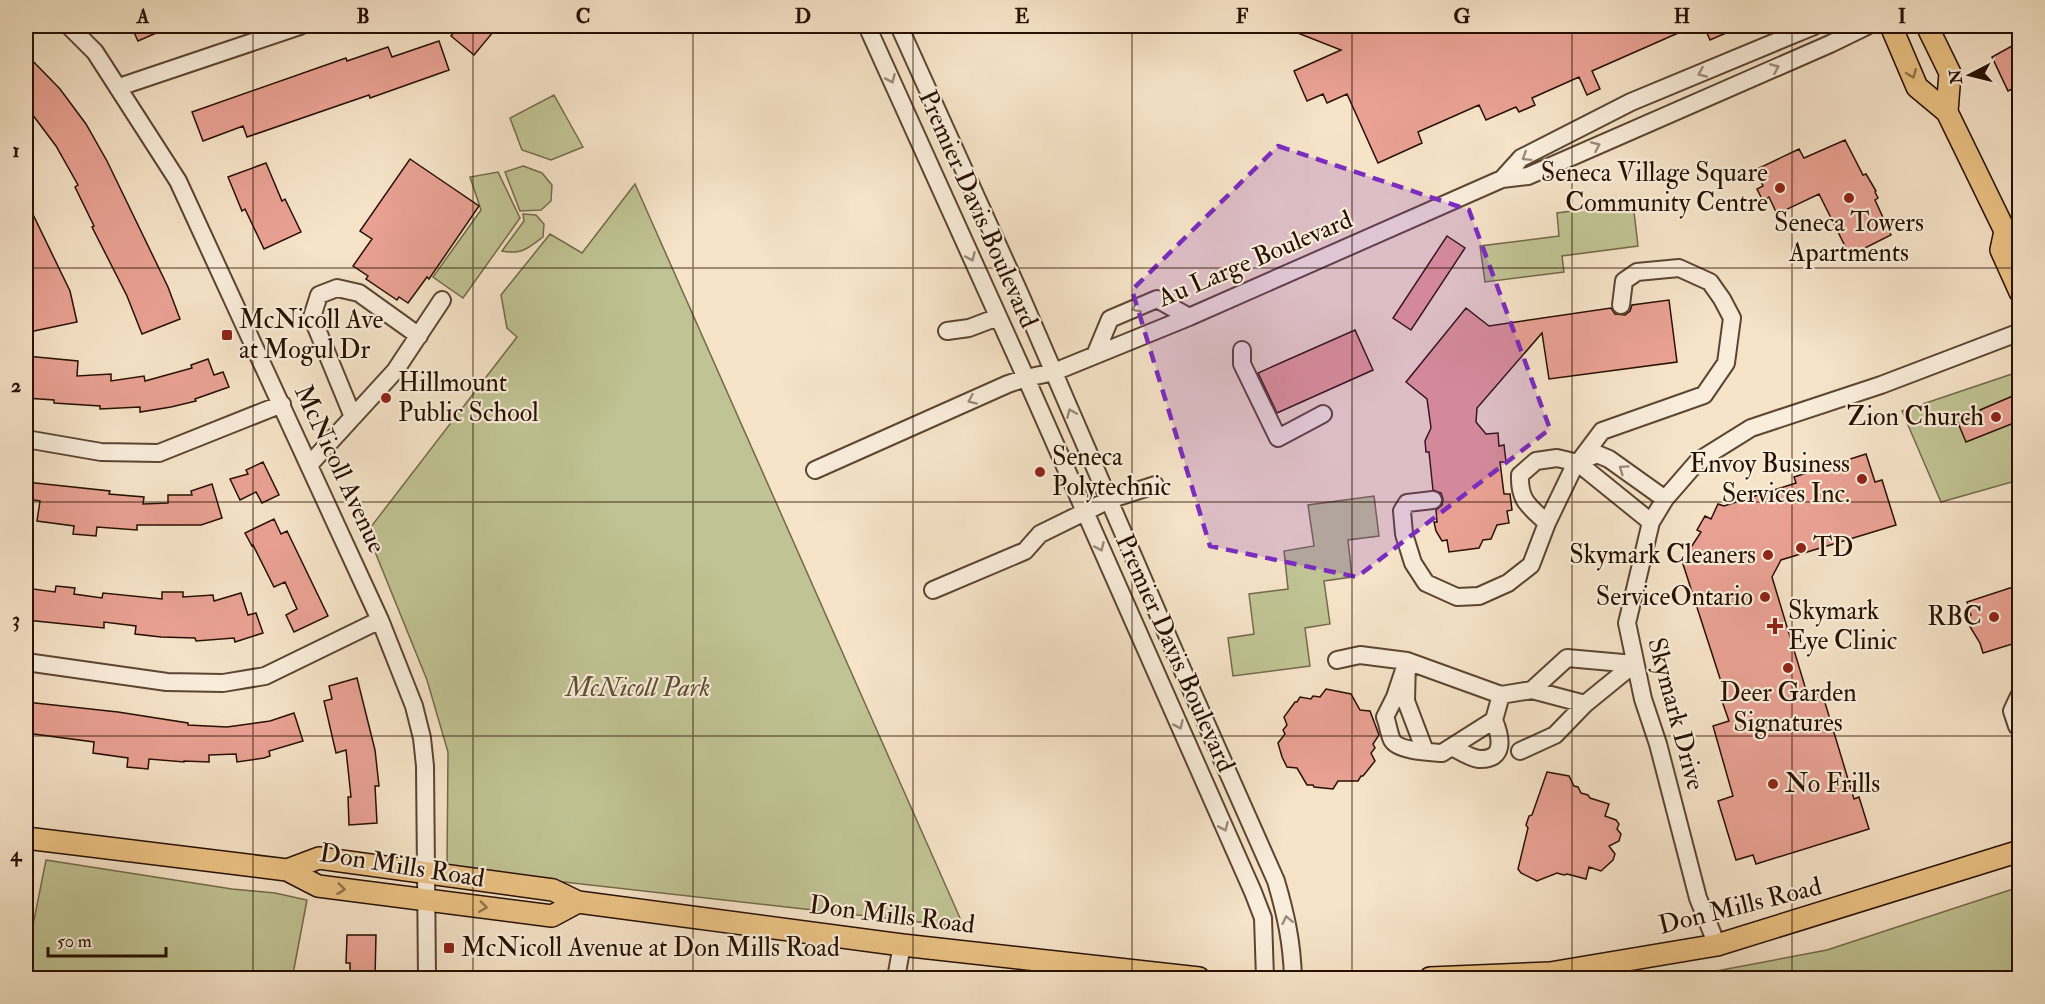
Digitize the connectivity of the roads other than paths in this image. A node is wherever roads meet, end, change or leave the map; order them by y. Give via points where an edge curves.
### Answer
1 (69, 26) edge
2 (300, 26) edge
3 (867, 26) edge
4 (898, 26) edge
5 (1814, 26) edge
6 (1867, 26) edge
7 (1891, 26) edge
8 (1927, 26) edge
9 (119, 87) junction
10 (1947, 112) junction
11 (1502, 179) junction
12 (2012, 236) edge
13 (2019, 292) edge
14 (442, 300) dead end
15 (1621, 304) dead end
16 (998, 317) junction
17 (1189, 317) junction
18 (947, 331) dead end
19 (2019, 332) edge
20 (419, 336) junction
21 (1242, 350) dead end
22 (1095, 355) junction
23 (1054, 372) junction
24 (1026, 378) junction
25 (282, 404) junction
26 (1323, 414) dead end
27 (353, 417) junction
28 (26, 439) edge
29 (1578, 463) junction
30 (309, 465) junction
31 (815, 470) dead end
32 (1155, 485) dead end
33 (1665, 499) junction
34 (1109, 500) junction
35 (1433, 500) dead end
36 (1085, 513) junction
37 (1651, 522) junction
38 (1547, 523) junction
39 (933, 590) dead end
40 (380, 620) junction
41 (1337, 660) dead end
42 (1407, 661) junction
43 (26, 662) edge
44 (1634, 664) junction
45 (2019, 687) edge
46 (1532, 690) junction
47 (1501, 695) junction
48 (2019, 696) edge
49 (1585, 704) junction
50 (1494, 720) junction
51 (2017, 726) dead end
52 (1452, 747) junction
53 (1425, 751) junction
54 (1520, 751) dead end
55 (26, 838) edge
56 (2019, 851) edge
57 (287, 870) junction
58 (426, 873) junction
59 (425, 898) junction
60 (578, 902) junction
61 (902, 945) junction
62 (1717, 945) junction
63 (427, 978) edge
64 (896, 978) edge
65 (1199, 978) edge
66 (1265, 978) edge
67 (1293, 978) edge
68 (1430, 978) edge

1 - 9 street, McNicoll Avenue via 95,52
2 - 9 street
3 -> 16 street, Premier Davis Boulevard
4 - 23 street, Premier Davis Boulevard
5 -> 11 street, Au Large Boulevard via 1631,102 1521,158
11 -> 6 street, Au Large Boulevard via 1528,176
7 -> 10 main road via 1917,87
8 - 10 main road via 1950,73
9 - 25 street, McNicoll Avenue via 178,181
10 - 12 main road
11 - 17 street, Au Large Boulevard
12 - 13 main road via 2001,250
14 - 20 street
15 - 29 street via 1624,281 1637,272 1678,268 1710,282 1732,318 1726,363 1704,395 1602,431
16 - 18 street
16 - 24 street, Premier Davis Boulevard
17 - 22 street, Au Large Boulevard
17 -> 22 street via 1157,299 1110,319
19 - 33 street, Skymark Drive via 1881,386 1751,428 1698,461
20 - 27 street via 395,371
20 - 27 street via 359,293 337,288 319,295 312,316
21 - 26 street via 1242,364 1278,438
22 - 23 street, Au Large Boulevard
23 - 24 street, Au Large Boulevard
34 -> 23 street, Premier Davis Boulevard
24 -> 31 street, Au Large Boulevard
24 - 36 street, Premier Davis Boulevard
25 - 28 street via 159,453 101,452
25 - 30 street, McNicoll Avenue
27 - 30 street
33 -> 29 street via 1597,454
29 - 37 street
29 - 38 street
29 - 38 street via 1557,458 1536,461 1520,475 1524,500
30 - 40 street, McNicoll Avenue
32 - 34 street
33 - 37 street, Skymark Drive
34 - 36 street
67 -> 34 street, Premier Davis Boulevard via 1287,919 1276,880
35 - 38 street via 1407,503 1402,511 1404,534 1413,563 1426,582 1457,597 1479,596 1508,583 1531,566
36 - 39 street via 1040,534 1025,551
36 -> 66 street, Premier Davis Boulevard via 1253,892 1263,918
37 - 44 street, Skymark Drive via 1627,623
40 - 43 street via 265,676 223,683 167,682
40 - 58 street, McNicoll Avenue via 414,706 422,738
41 - 42 street via 1360,655
42 - 47 street
42 - 53 street via 1406,701
42 - 53 street via 1385,717 1399,747
44 - 46 street via 1567,658
44 - 49 street
44 - 62 street, Skymark Drive via 1698,898
45 - 48 street
46 - 47 street
46 - 49 street
47 - 50 street
48 - 51 street via 2012,711
49 - 54 street via 1555,735
50 - 52 street
50 - 52 street via 1500,735 1496,754 1477,759
52 - 53 street via 1442,753
55 - 57 main road, Don Mills Road
56 - 62 main road, Don Mills Road
57 - 58 main road, Don Mills Road via 319,858
57 -> 59 main road, Don Mills Road via 318,886
58 - 59 street, McNicoll Avenue
58 - 60 main road, Don Mills Road via 553,890
59 -> 60 main road, Don Mills Road via 552,916
59 - 63 street, McNicoll Avenue
60 - 61 main road, Don Mills Road
61 - 64 street
61 - 65 main road, Don Mills Road
62 - 68 main road, Don Mills Road via 1550,973

